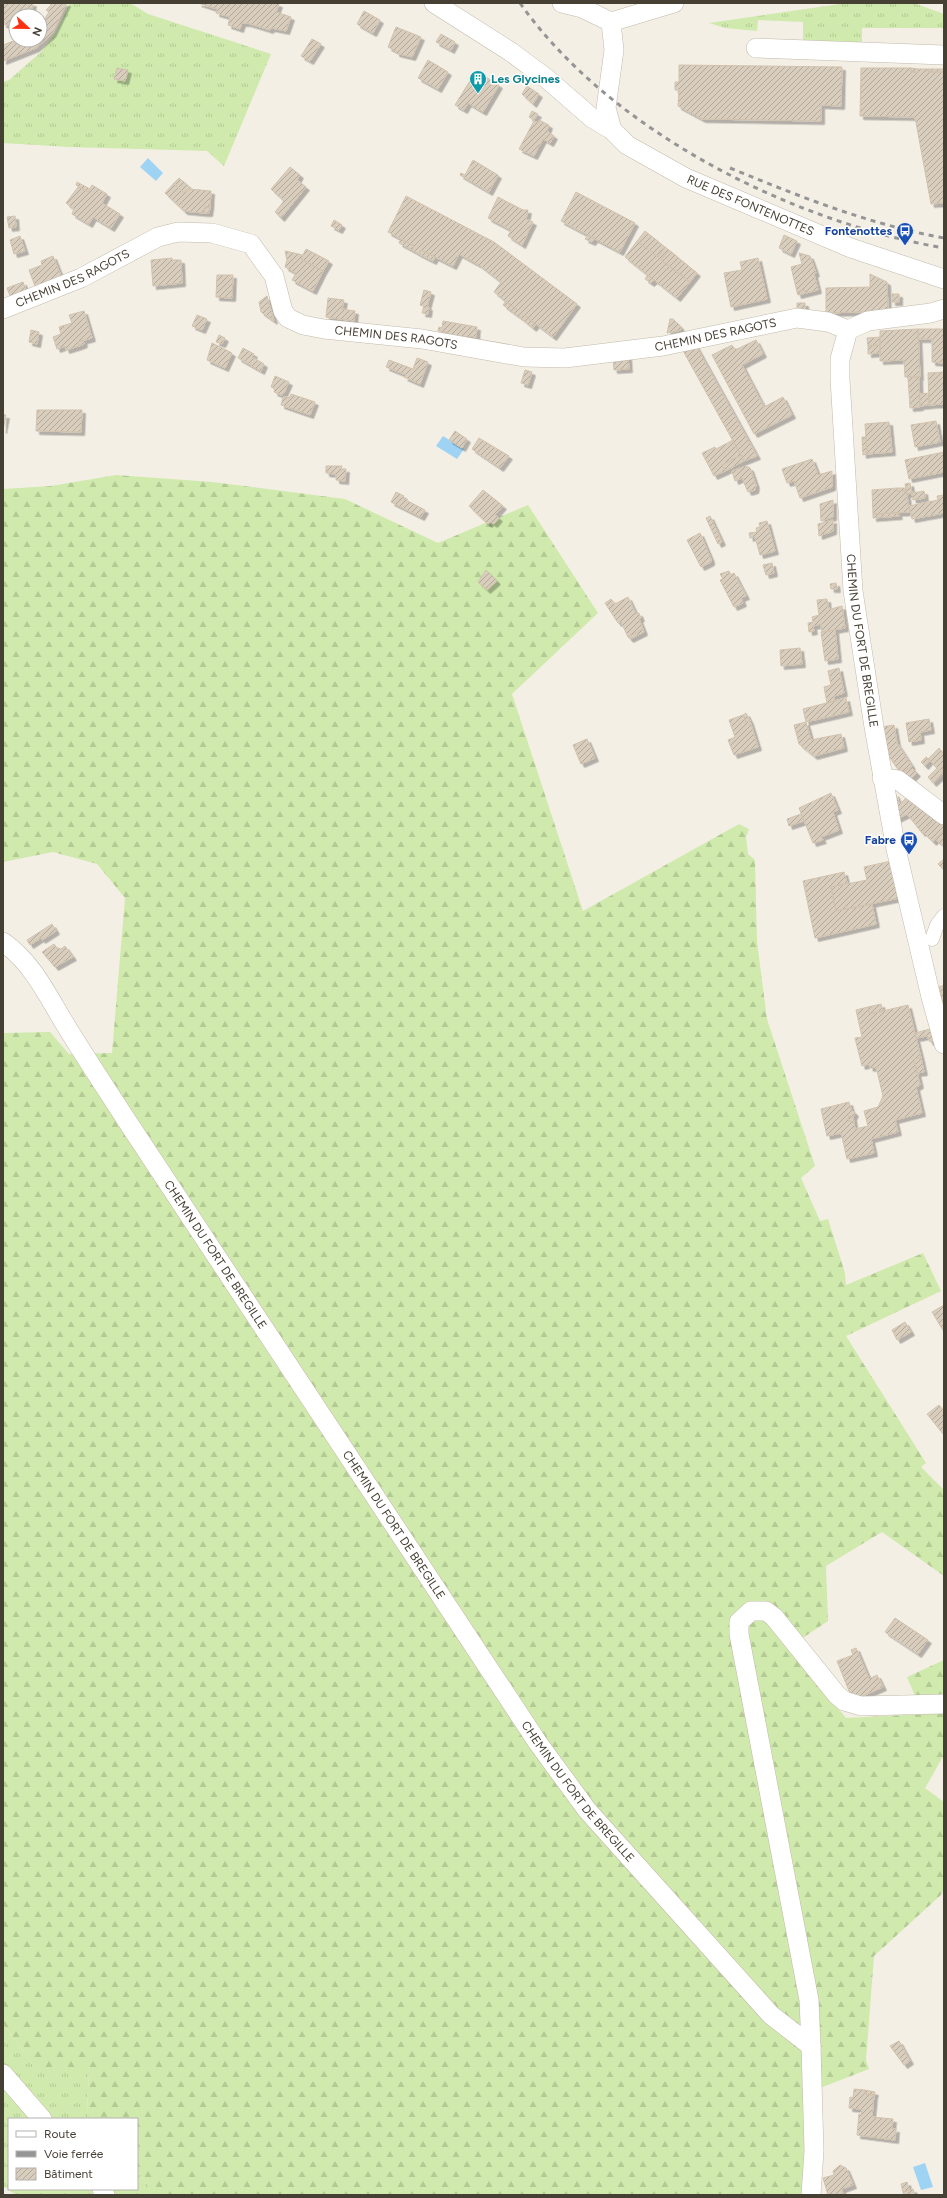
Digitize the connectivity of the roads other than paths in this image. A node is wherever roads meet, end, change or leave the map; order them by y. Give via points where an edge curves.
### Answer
1 (434, 3) edge
2 (562, 3) edge
3 (674, 3) edge
4 (611, 22) junction
5 (756, 48) dead end
6 (944, 55) edge
7 (612, 130) junction
8 (944, 279) edge
9 (3, 309) edge
10 (944, 309) edge
11 (848, 330) junction
12 (882, 778) junction
13 (944, 815) edge
14 (944, 916) edge
15 (932, 939) dead end
16 (3, 942) edge
17 (944, 1044) edge
18 (944, 1704) edge
19 (811, 2046) junction
20 (3, 2074) edge
21 (41, 2118) edge
22 (810, 2195) edge

1 - 7 street, RUE DES FONTENOTTES via 511,52 592,118
2 - 4 street via 582,8
3 - 4 street
4 - 7 street via 614,50 606,108
5 - 6 street
7 - 8 street, RUE DES FONTENOTTES via 627,145 686,178 851,248
9 - 11 street, CHEMIN DES RAGOTS via 81,278 158,237 178,232 212,233 251,244 274,276 283,311 288,318 303,325 324,329 422,339 524,357 565,358 663,346 797,318 828,322
10 - 11 street via 868,321
11 - 12 street, CHEMIN DU FORT DE BREGILLE via 840,359 847,517 853,591
12 - 13 street via 898,780
12 - 17 street, CHEMIN DU FORT DE BREGILLE via 896,849
14 - 15 street via 937,925
16 - 19 street, CHEMIN DU FORT DE BREGILLE via 19,954 37,976 127,1121 542,1749 587,1810 771,2015
18 - 19 street via 852,1705 837,1695 774,1617 766,1611 750,1611 739,1622 809,2000
19 - 22 street via 814,2151
20 - 21 street

